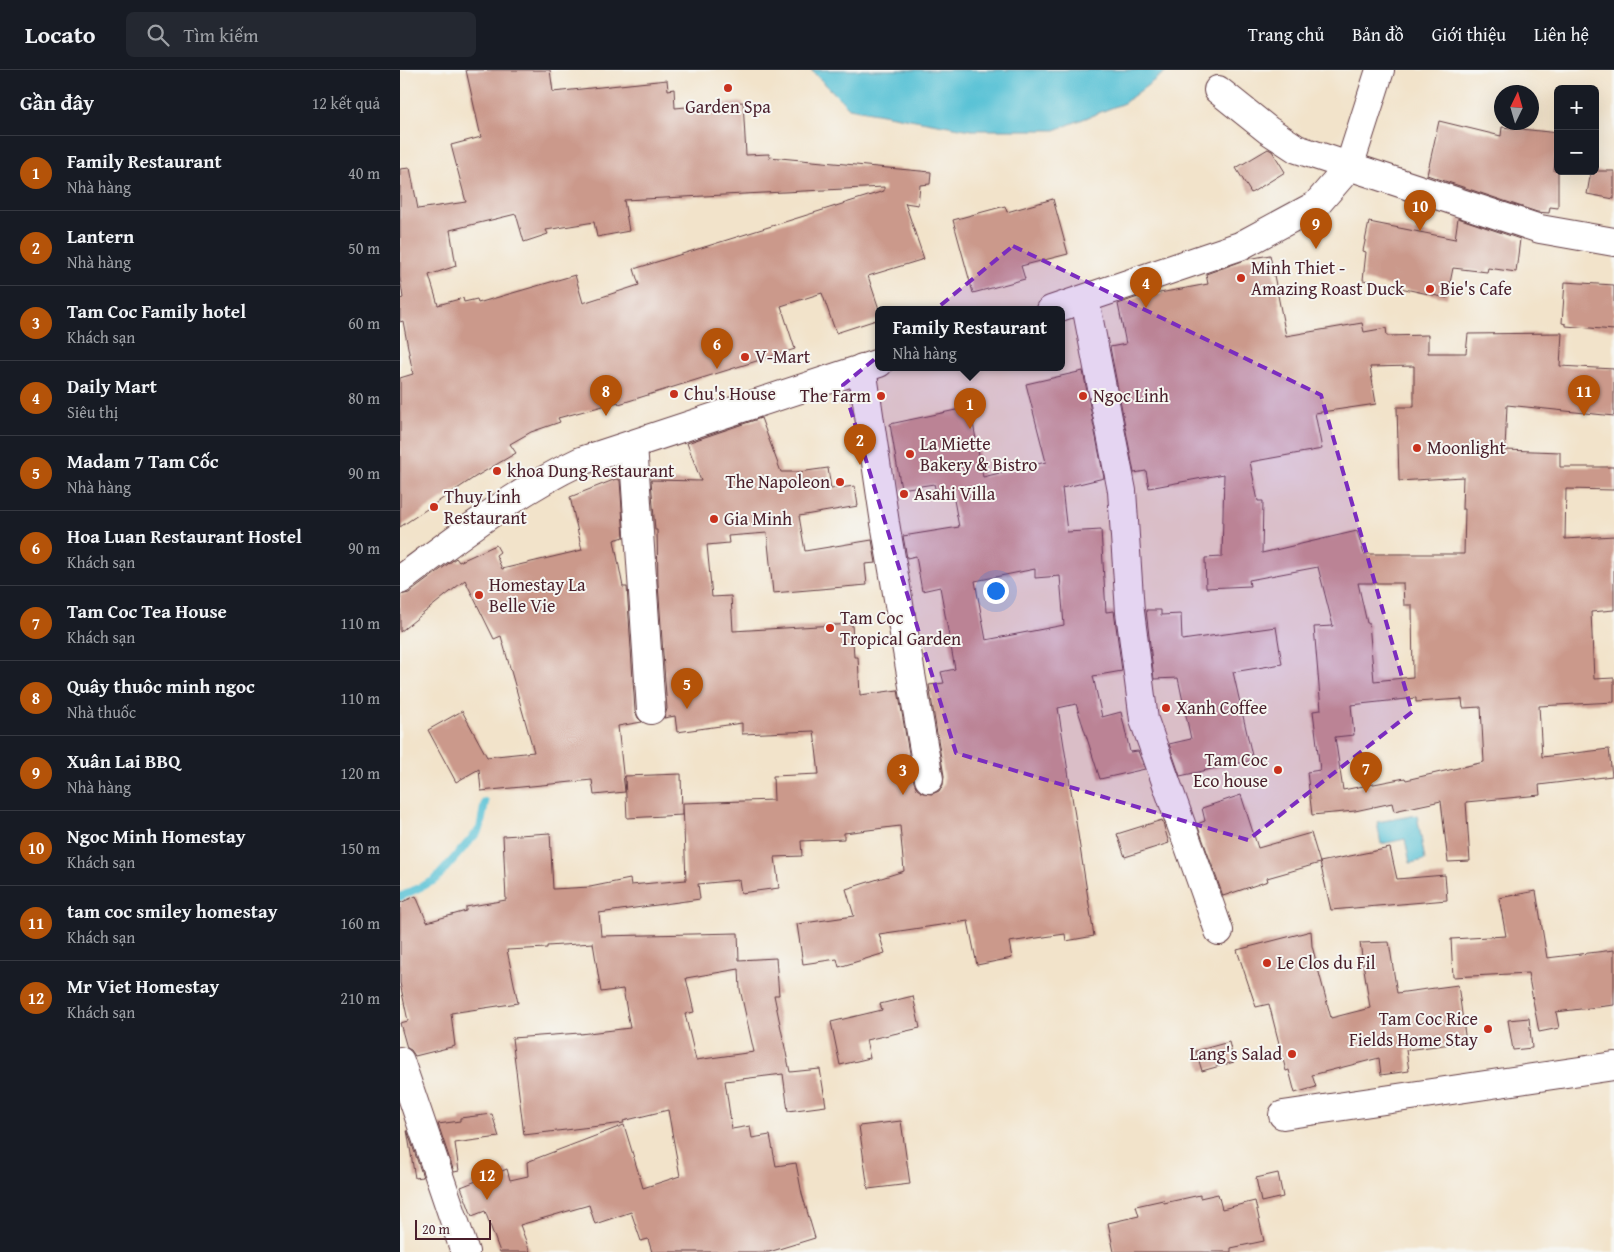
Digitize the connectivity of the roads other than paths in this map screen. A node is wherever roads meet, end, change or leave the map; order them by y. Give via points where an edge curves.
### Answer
1 (1380, 70) edge
2 (1218, 90) dead end
3 (1349, 167) junction
4 (1614, 242) edge
5 (1085, 300) junction
6 (1065, 306) edge
7 (871, 366) edge
8 (633, 444) junction
9 (400, 580) edge
10 (651, 710) dead end
11 (929, 779) dead end
12 (1219, 931) dead end
13 (400, 1061) edge
14 (1614, 1066) edge
15 (1283, 1116) dead end
16 (465, 1252) edge

1 - 3 street
2 - 3 street via 1297,149
3 - 4 street via 1540,229
3 - 5 street via 1316,205 1240,246
5 - 6 street
5 - 12 street via 1122,491 1130,612 1144,720
7 - 8 street
7 - 11 street via 885,523
8 - 9 street via 555,473 489,513
8 - 10 street
13 - 16 street
14 - 15 street

